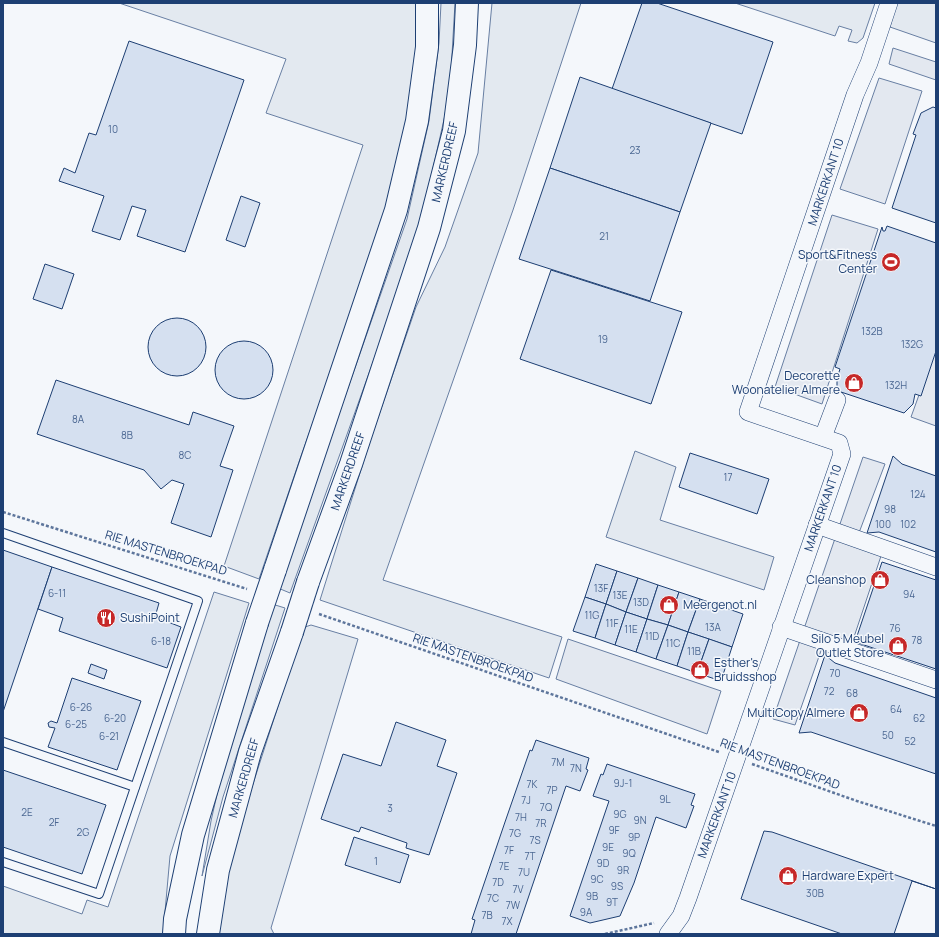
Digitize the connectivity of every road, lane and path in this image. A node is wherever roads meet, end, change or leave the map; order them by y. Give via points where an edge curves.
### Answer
1 (427, 3) edge
2 (467, 3) edge
3 (889, 3) edge
4 (837, 400) dead end
5 (823, 436) junction
6 (3, 512) edge
7 (817, 525) junction
8 (3, 533) edge
9 (936, 566) edge
10 (250, 590) dead end
11 (315, 613) dead end
12 (781, 627) junction
13 (936, 680) edge
14 (3, 742) edge
15 (737, 758) junction
16 (135, 787) junction
17 (936, 826) edge
18 (3, 862) edge
19 (680, 916) junction
20 (174, 934) edge
21 (208, 934) edge
22 (605, 934) edge
23 (668, 934) edge

1 - 20 main road, bridge via 427,47 417,121 396,210 257,623 193,835
2 - 21 main road, MARKERDREEF, bridge via 465,45 454,131 429,228 351,464 248,759 218,870
3 - 5 street, MARKERKANT 10 via 869,63 855,95 748,412
4 - 5 street
5 - 7 street, MARKERKANT 10 via 839,442 842,454
6 - 10 path, RIE MASTENBROEKPAD
7 - 9 street
7 - 12 street, MARKERKANT 10
8 - 16 lane via 198,601
11 - 15 path, RIE MASTENBROEKPAD
12 - 13 street
12 - 15 street, MARKERKANT 10
14 - 16 lane
15 - 17 path, RIE MASTENBROEKPAD
15 - 19 street, MARKERKANT 10
16 - 18 lane via 99,894
19 - 22 path
19 - 23 street, MARKERKANT 10

